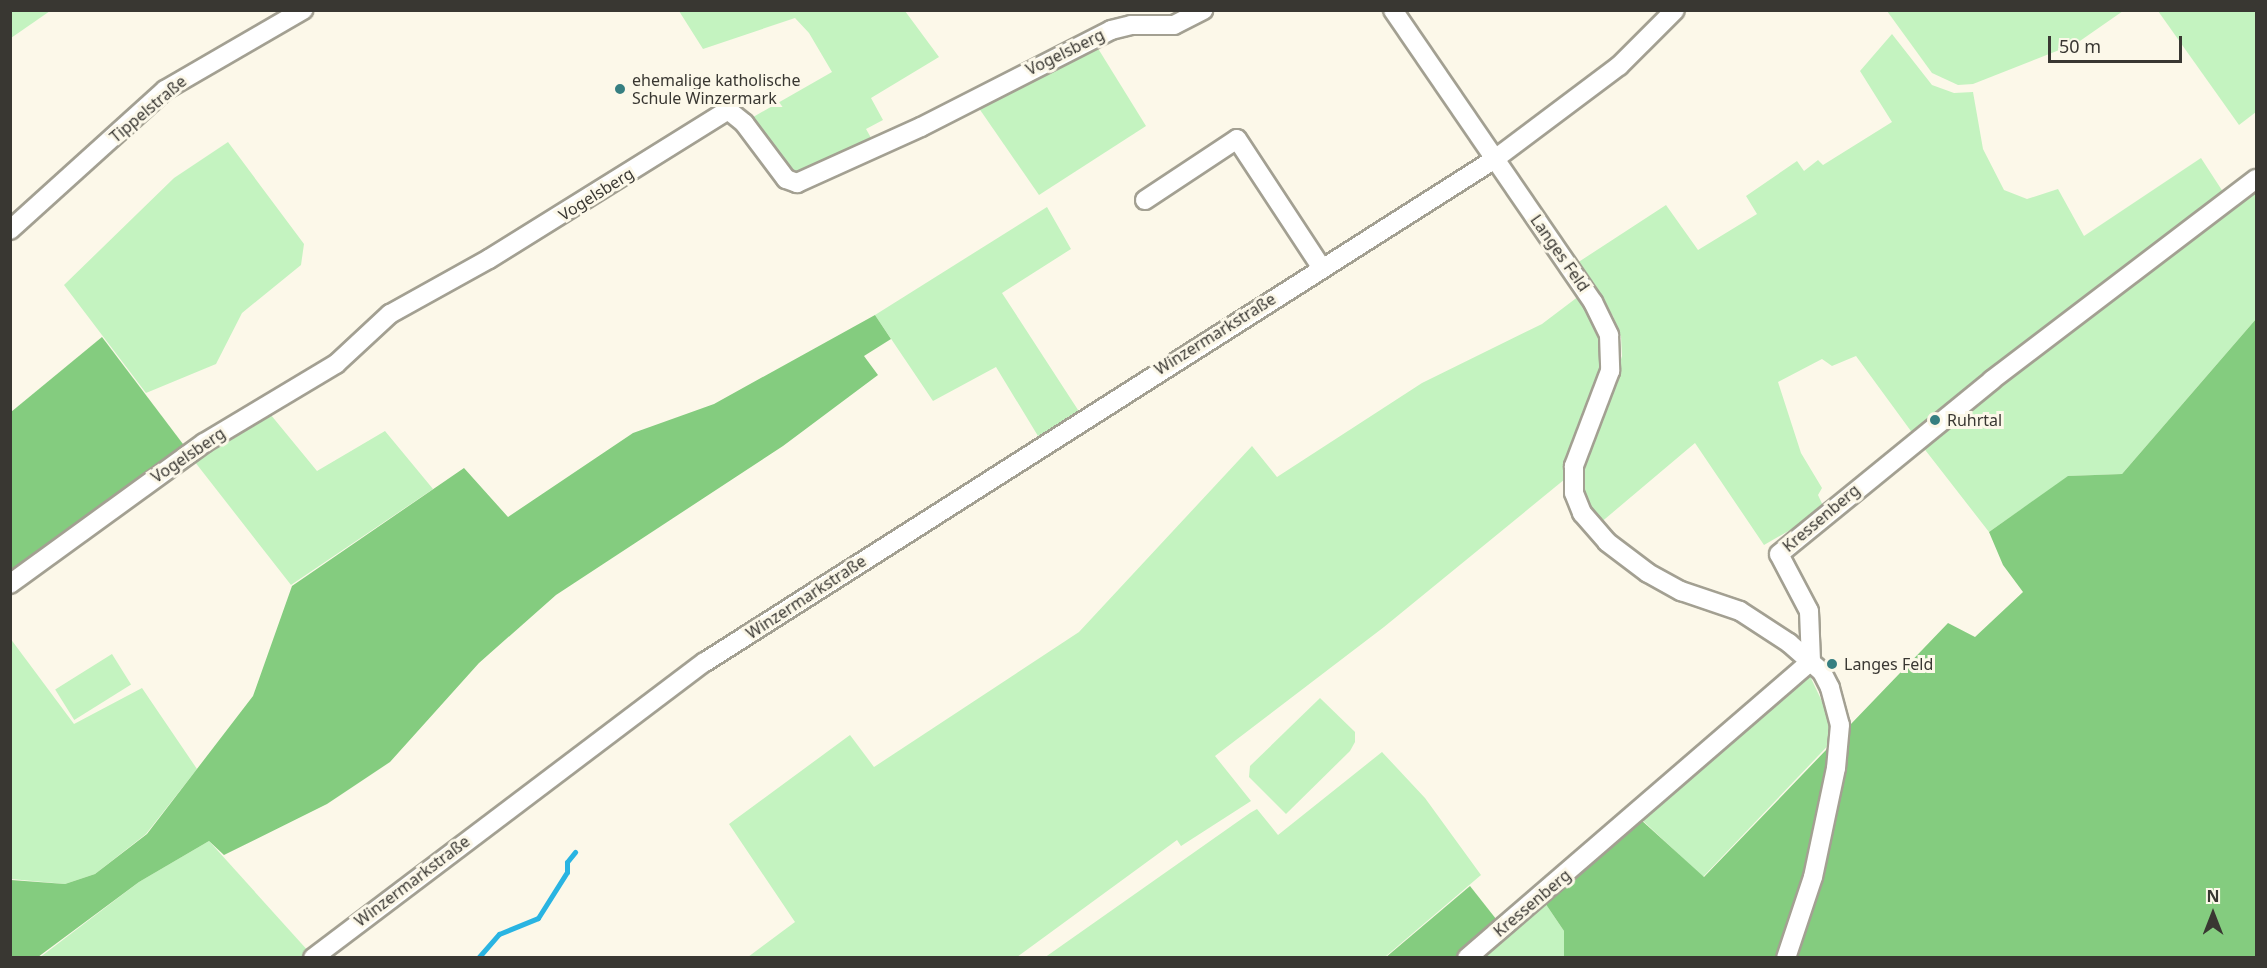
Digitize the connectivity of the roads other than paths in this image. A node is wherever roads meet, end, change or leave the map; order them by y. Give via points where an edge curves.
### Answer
1 (303, 10) edge
2 (1203, 10) edge
3 (1393, 10) edge
4 (1676, 10) edge
5 (1495, 159) junction
6 (2256, 179) edge
7 (1145, 200) dead end
8 (10, 230) edge
9 (1321, 267) junction
10 (10, 584) edge
11 (1811, 661) junction
12 (313, 957) edge
13 (1467, 957) edge
14 (1786, 957) edge

1 - 8 street, Tippelstraße via 165,90
2 - 10 street, Vogelsberg via 1174,25 1131,25 1111,30 921,127 797,183 786,179 744,123 728,110 519,241 379,321 336,364 196,449
3 - 5 street
4 - 5 street, Winzermarkstraße via 1619,66
5 - 9 street, Winzermarkstraße
5 - 11 street, Langes Feld via 1593,302 1609,335 1610,371 1574,466 1574,493 1582,513 1607,542 1648,573 1681,591 1740,611
6 - 11 street, Kressenberg via 1992,380 1779,554 1809,611
7 - 9 street via 1237,139
9 - 12 street, Winzermarkstraße via 705,662
11 - 13 street, Kressenberg
11 - 14 street, Langes Feld via 1830,688 1840,738 1813,877

